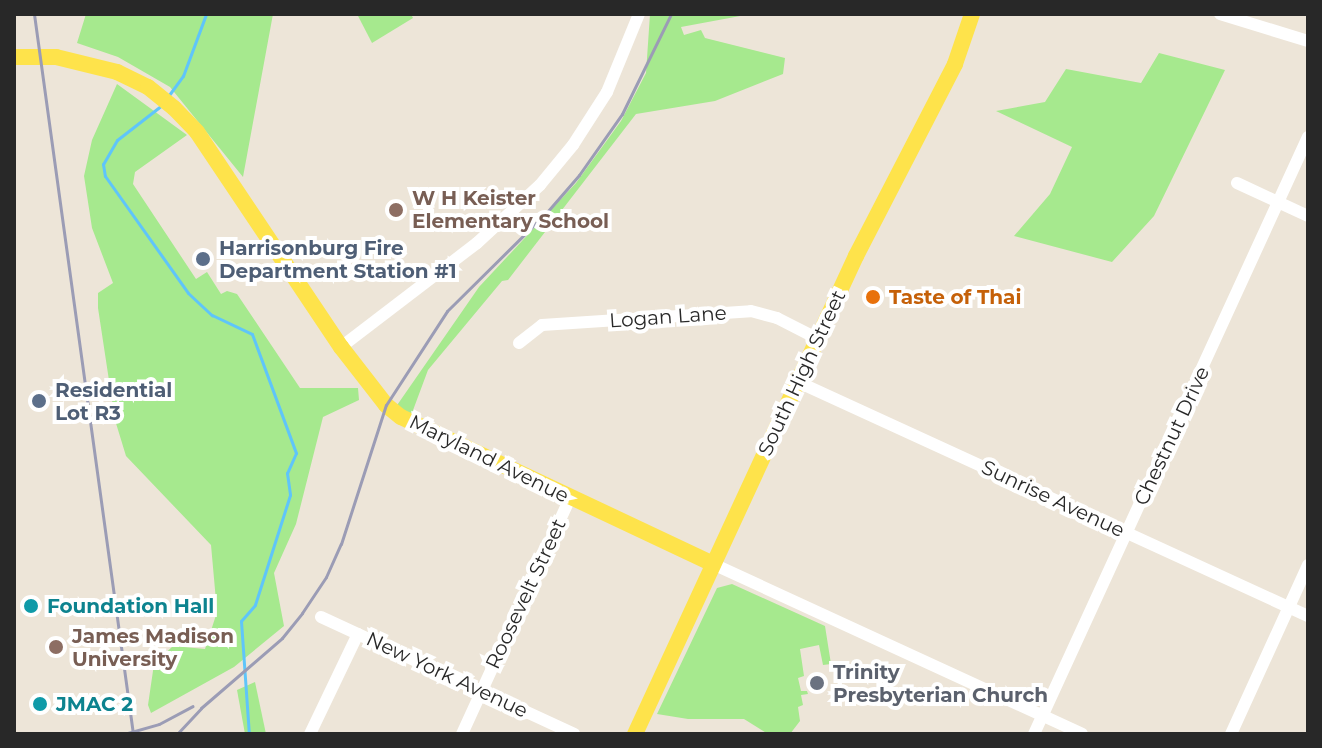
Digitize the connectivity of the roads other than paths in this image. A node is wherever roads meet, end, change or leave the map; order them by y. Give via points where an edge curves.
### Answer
1 (639, 14) edge
2 (972, 14) edge
3 (1220, 14) edge
4 (1308, 41) edge
5 (14, 57) edge
6 (1308, 137) edge
7 (1237, 183) dead end
8 (1279, 202) junction
9 (1308, 216) edge
10 (818, 339) junction
11 (519, 343) dead end
12 (341, 347) junction
13 (798, 382) junction
14 (570, 498) junction
15 (1127, 533) junction
16 (713, 564) junction
17 (1308, 565) edge
18 (1288, 607) junction
19 (1308, 616) edge
20 (321, 617) dead end
21 (358, 634) junction
22 (481, 691) junction
23 (1043, 716) junction
24 (310, 734) edge
25 (462, 734) edge
26 (574, 734) edge
27 (635, 734) edge
28 (1034, 734) edge
29 (1082, 734) edge
30 (1231, 734) edge

1 - 12 street via 607,92 540,185 477,243
2 - 10 main road, South High Street via 955,64
3 - 4 street
5 - 12 main road, Maryland Avenue via 92,64 133,79 174,108 197,132
6 - 8 street, Chestnut Drive
7 - 8 street
8 - 9 street
8 - 15 street, Chestnut Drive
10 - 11 street, Logan Lane via 772,315 751,311 542,325
10 - 13 main road, South High Street
12 - 14 main road, Maryland Avenue via 401,417
13 - 15 street, Sunrise Avenue
13 - 16 main road, South High Street
14 - 16 main road, Maryland Avenue
14 - 22 street, Roosevelt Street
15 - 18 street, Sunrise Avenue
15 - 23 street, Chestnut Drive
16 - 23 street, Maryland Avenue
16 - 27 main road, South High Street
17 - 18 street
18 - 19 street, Sunrise Avenue
18 - 30 street
20 - 21 street, New York Avenue
21 - 22 street, New York Avenue
21 - 24 street
22 - 25 street, Roosevelt Street
22 - 26 street, New York Avenue
23 - 28 street, Chestnut Drive
23 - 29 street, Maryland Avenue

